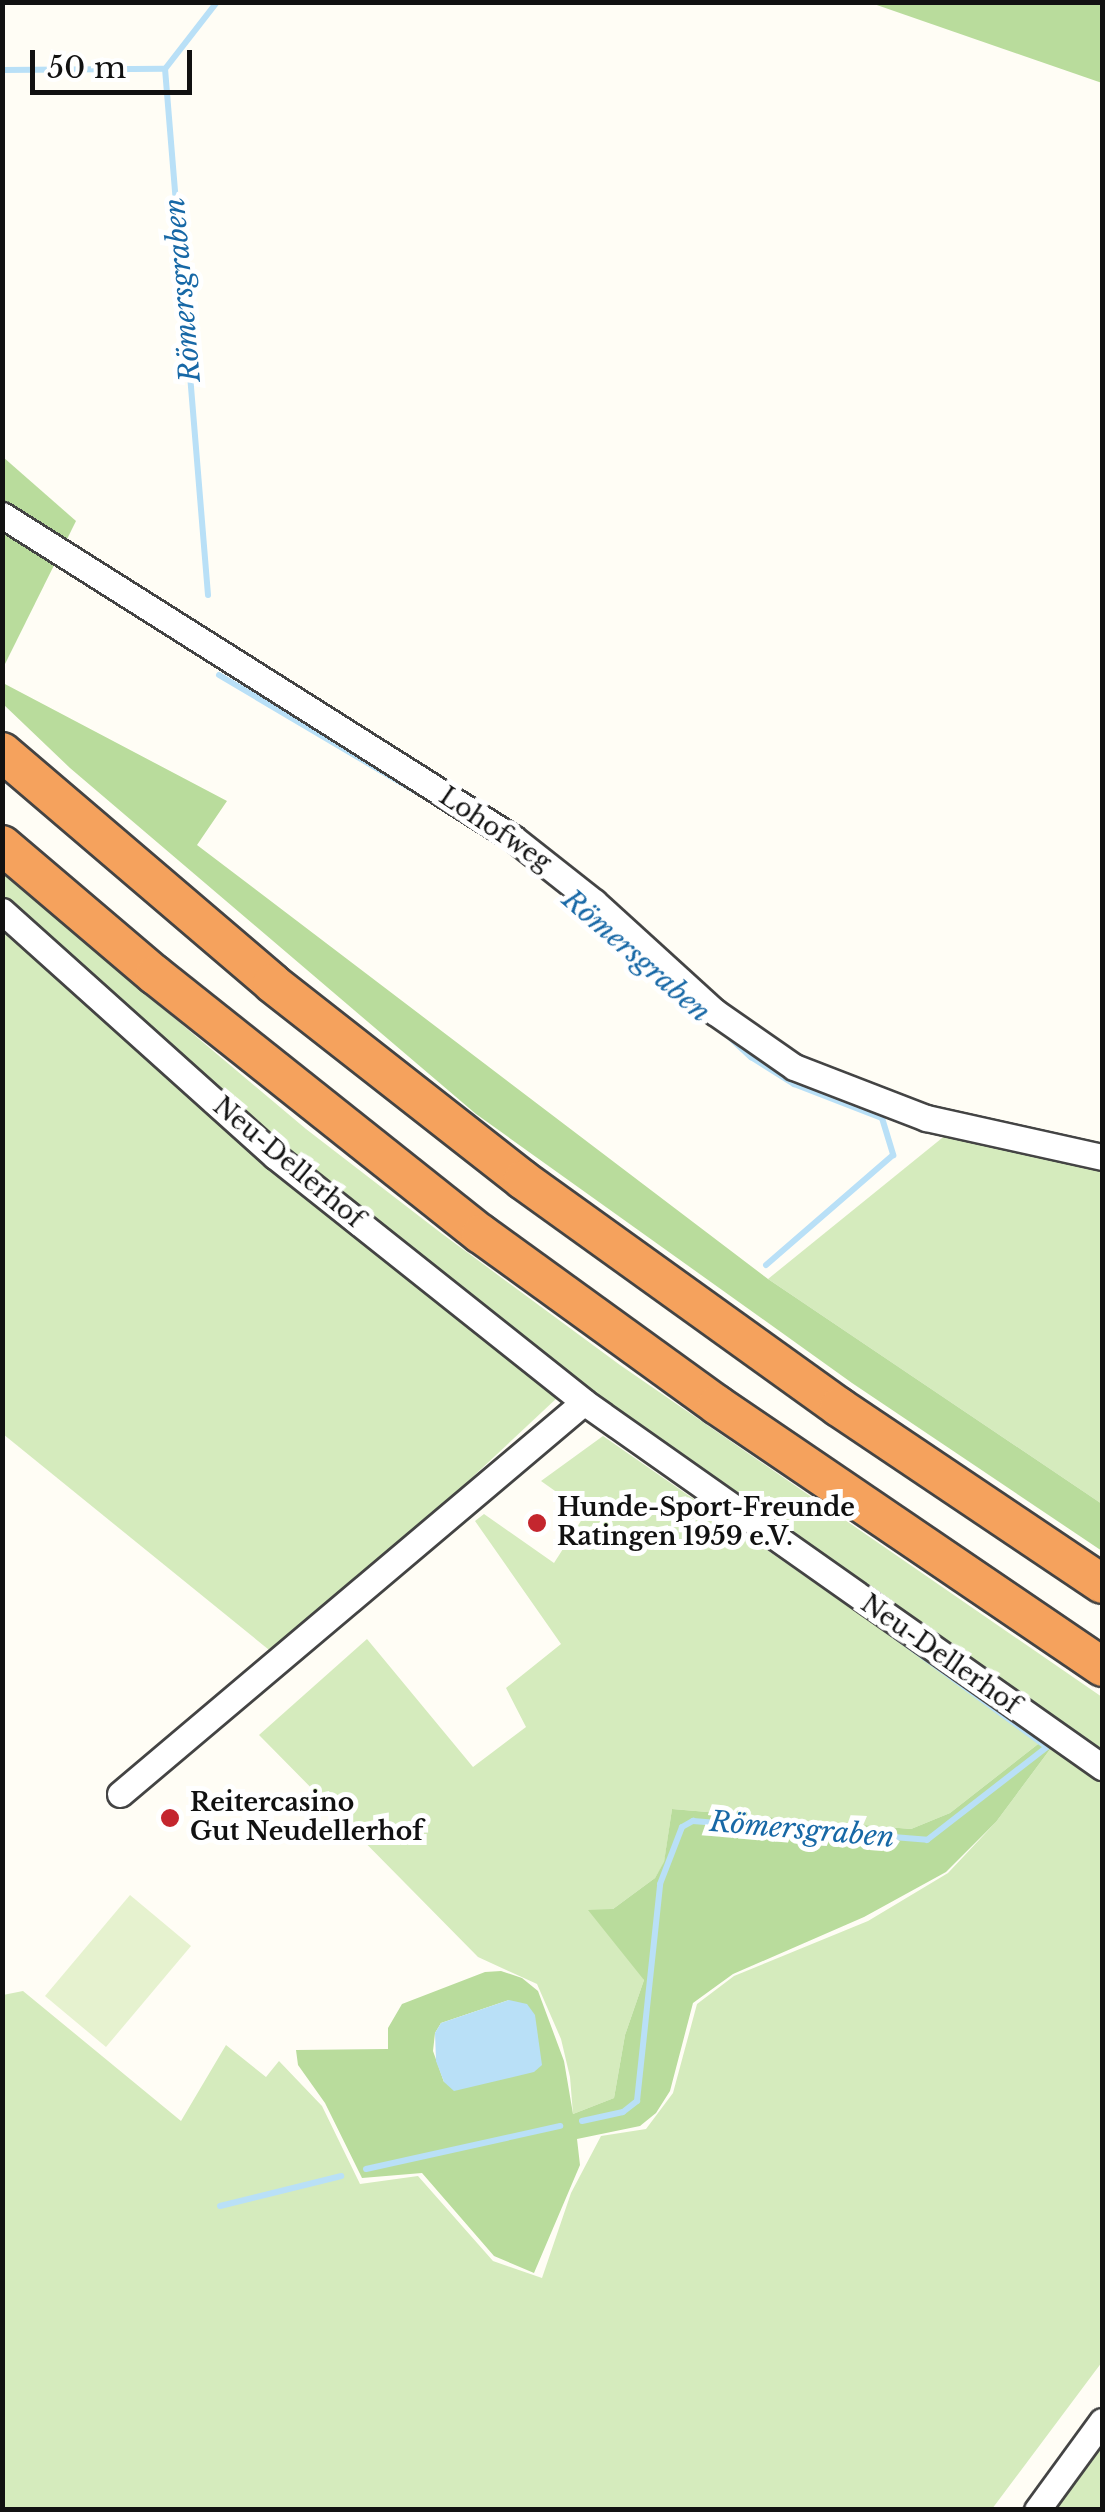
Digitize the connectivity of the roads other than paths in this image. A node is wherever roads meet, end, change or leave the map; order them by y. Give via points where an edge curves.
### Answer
1 (2, 515) edge
2 (2, 752) edge
3 (2, 845) edge
4 (2, 911) edge
5 (1102, 1157) edge
6 (584, 1402) junction
7 (1102, 1584) edge
8 (1102, 1667) edge
9 (1102, 1767) edge
10 (120, 1794) dead end
11 (1102, 2422) edge
12 (1038, 2510) edge

1 - 5 street, Lohofweg via 513,838 715,1012 794,1067 926,1118
2 - 7 highway via 272,983 522,1180 838,1407
3 - 8 highway via 482,1234 717,1405
4 - 6 street, Neu-Dellerhof via 275,1156
6 - 9 street, Neu-Dellerhof
6 - 10 street
11 - 12 street

